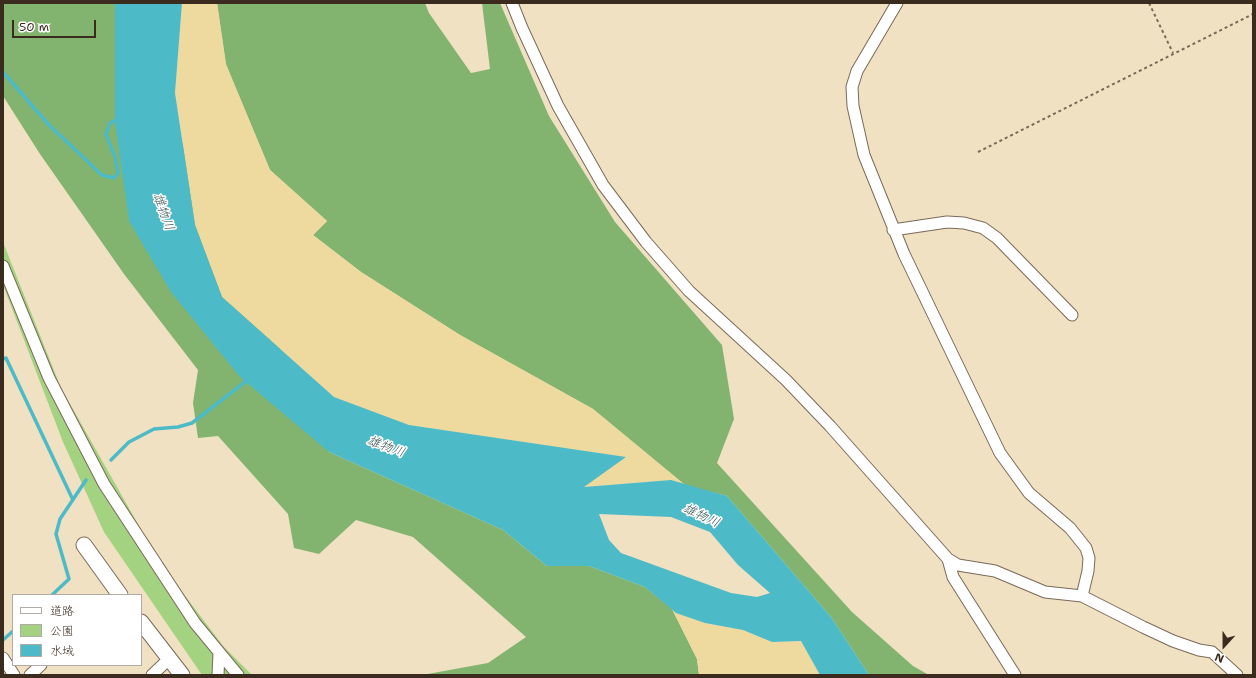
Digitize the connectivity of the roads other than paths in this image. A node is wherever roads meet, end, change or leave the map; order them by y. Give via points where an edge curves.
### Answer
1 (512, 3) edge
2 (897, 3) edge
3 (893, 230) junction
4 (3, 266) edge
5 (1072, 314) dead end
6 (84, 545) dead end
7 (948, 559) junction
8 (118, 594) edge
9 (1082, 596) junction
10 (142, 623) edge
11 (219, 653) junction
12 (3, 658) edge
13 (169, 659) junction
14 (40, 666) edge
15 (14, 675) edge
16 (30, 675) edge
17 (152, 675) edge
18 (182, 675) edge
19 (218, 675) edge
20 (238, 675) edge
21 (1015, 675) edge
22 (1237, 675) edge

1 - 7 street via 566,119 603,185 646,242 689,291 786,380 825,420
2 - 3 street via 857,71 852,87 852,106 864,155
3 - 5 street via 947,222 983,228 997,238
3 - 9 street via 1000,453 1029,493 1070,528 1086,548 1089,558 1088,571
4 - 11 street via 49,378 104,484 195,624
6 - 8 street
7 - 9 street via 958,564 995,571 1045,592
7 - 21 street via 953,576
9 - 22 street via 1167,638 1212,652
10 - 13 street
11 - 19 street
11 - 20 street
12 - 15 street
13 - 17 street
13 - 18 street
14 - 16 street

